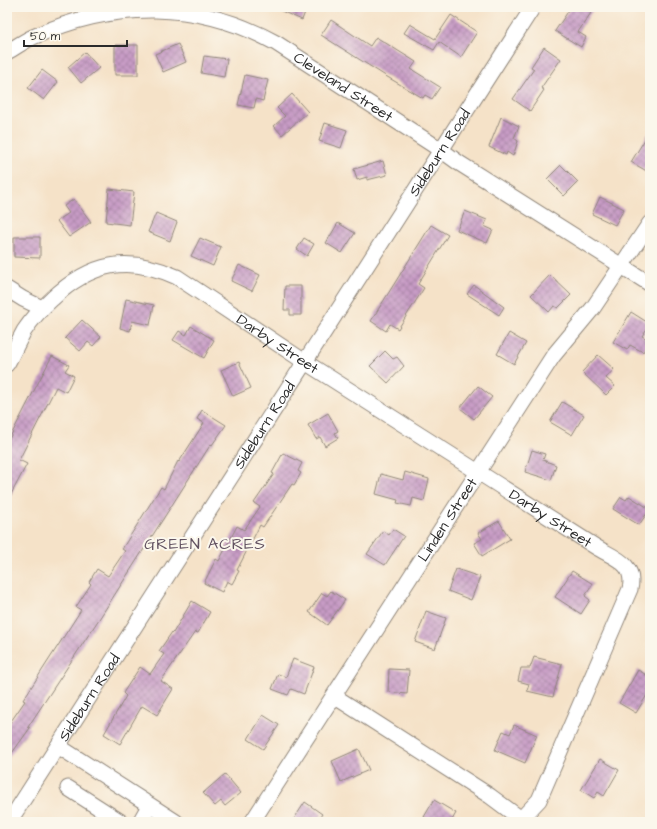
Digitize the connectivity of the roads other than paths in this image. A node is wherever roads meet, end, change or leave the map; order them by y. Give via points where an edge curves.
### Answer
1 (532, 7) edge
2 (7, 52) edge
3 (441, 150) junction
4 (650, 223) edge
5 (622, 266) junction
6 (650, 284) edge
7 (7, 289) edge
8 (42, 308) junction
9 (305, 362) junction
10 (7, 364) edge
11 (478, 472) junction
12 (334, 696) junction
13 (58, 746) junction
14 (68, 788) dead end
15 (149, 806) junction
16 (9, 822) edge
17 (121, 822) edge
18 (140, 822) edge
19 (176, 822) edge
20 (252, 822) edge

1 - 3 street, Sideburn Road
2 - 3 street, Cleveland Street via 53,28 105,11 162,8 210,15 265,37
3 - 5 street, Cleveland Street via 459,164
3 - 9 street, Sideburn Road
4 - 5 street, Linden Street
5 - 6 street, Cleveland Street
5 - 11 street, Linden Street via 593,308 553,356
7 - 8 street
8 - 9 street, Darby Street via 65,286 88,272 116,265 144,266 177,277
8 - 10 street, Darby Street via 25,330
9 - 11 street, Darby Street
9 - 13 street, Sideburn Road
11 - 12 street, Linden Street
11 - 12 street, Darby Street via 622,562 630,570 632,578 630,589 539,800 521,819 490,796
12 - 20 street, Linden Street
13 - 15 street
13 - 16 street, Sideburn Road
14 - 17 street
15 - 18 street
15 - 19 street

